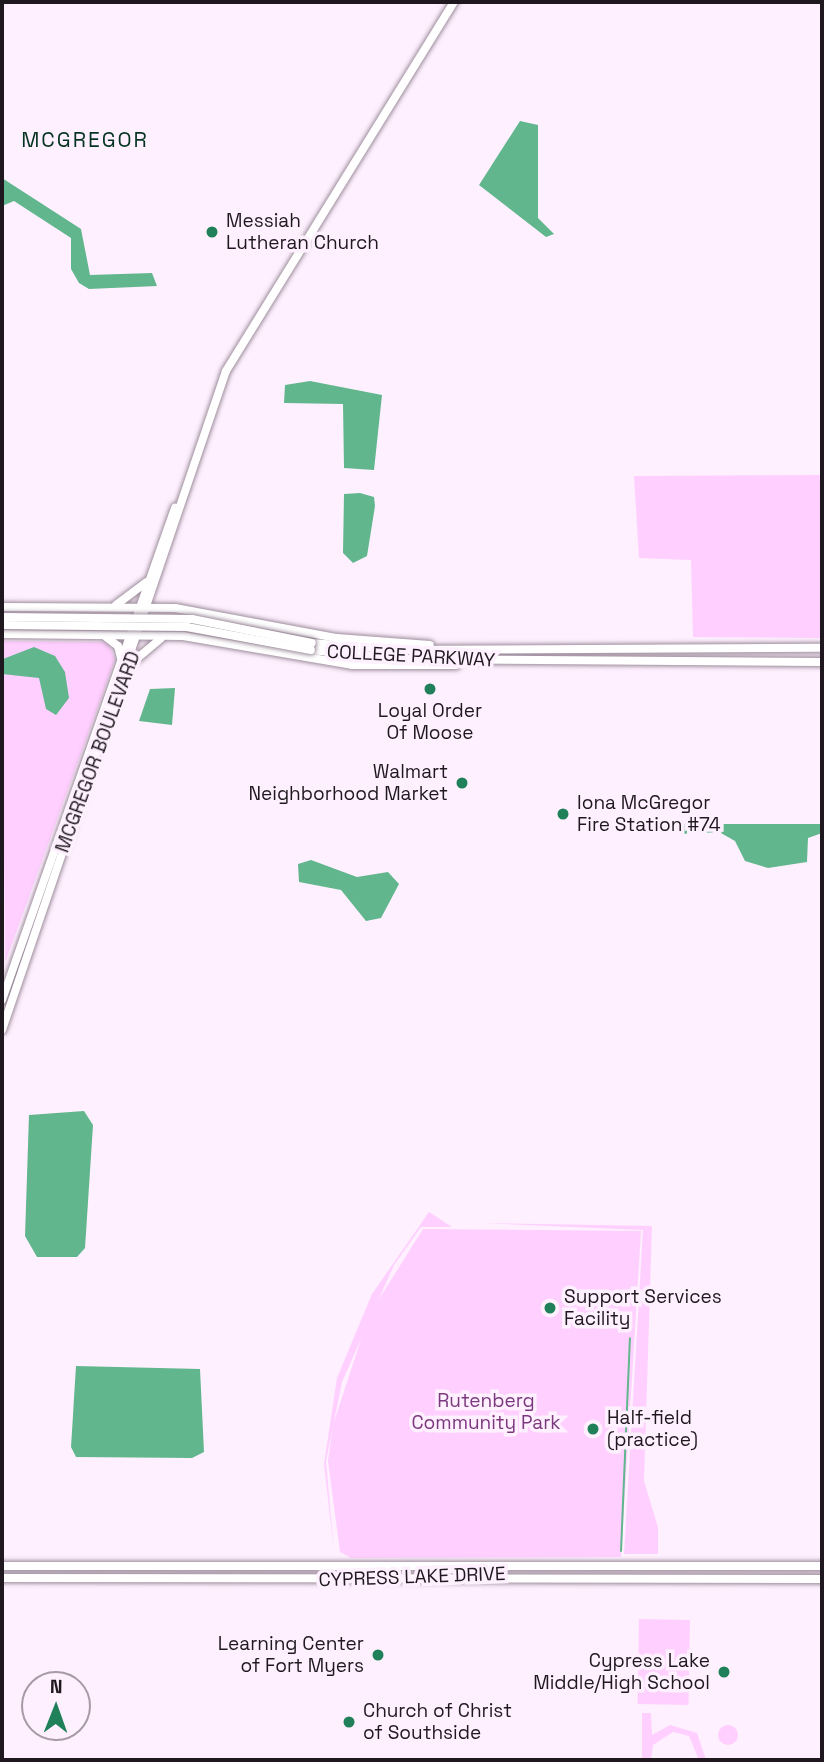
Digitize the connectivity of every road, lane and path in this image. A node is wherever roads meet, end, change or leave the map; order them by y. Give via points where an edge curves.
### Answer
1 (454, 2) edge
2 (190, 473) junction
3 (152, 572) junction
4 (157, 585) junction
5 (2, 607) edge
6 (99, 608) junction
7 (179, 608) junction
8 (2, 617) edge
9 (140, 621) junction
10 (2, 625) edge
11 (2, 634) edge
12 (99, 635) junction
13 (110, 635) junction
14 (129, 636) junction
15 (174, 636) junction
16 (312, 647) junction
17 (822, 648) edge
18 (485, 649) junction
19 (490, 660) junction
20 (121, 662) junction
21 (822, 662) edge
22 (127, 672) junction
23 (2, 1000) edge
24 (2, 1030) edge
25 (2, 1566) edge
26 (121, 1566) junction
27 (822, 1566) edge
28 (2, 1578) edge
29 (121, 1579) junction
30 (822, 1579) edge

1 - 2 main road, MCGREGOR BOULEVARD via 239,347
2 - 3 main road, MCGREGOR BOULEVARD
2 - 4 main road, MCGREGOR BOULEVARD
3 - 6 main road via 131,599
3 - 9 main road, MCGREGOR BOULEVARD
4 - 7 main road via 160,598
4 - 9 main road, MCGREGOR BOULEVARD
5 - 6 main road
6 - 9 main road via 114,608
6 - 12 main road via 109,621
7 - 9 main road
7 - 15 main road
7 - 18 main road via 337,638
8 - 16 main road, COLLEGE PARKWAY, bridge via 192,620
9 - 13 main road
9 - 14 main road
9 - 15 main road
9 - 22 main road, MCGREGOR BOULEVARD
10 - 16 main road, COLLEGE PARKWAY, bridge via 187,627
11 - 12 main road
12 - 13 main road
12 - 20 main road via 115,642
13 - 14 main road
14 - 20 main road, MCGREGOR BOULEVARD
15 - 19 main road via 352,666
15 - 22 main road via 149,643
16 - 18 main road, COLLEGE PARKWAY
16 - 19 main road, COLLEGE PARKWAY
17 - 18 main road, COLLEGE PARKWAY
19 - 21 main road, COLLEGE PARKWAY
20 - 23 main road, MCGREGOR BOULEVARD
22 - 24 main road, MCGREGOR BOULEVARD
25 - 26 main road, CYPRESS LAKE DRIVE
26 - 27 main road, CYPRESS LAKE DRIVE via 611,1561
26 - 29 main road
28 - 29 main road, CYPRESS LAKE DRIVE
29 - 30 main road, CYPRESS LAKE DRIVE

